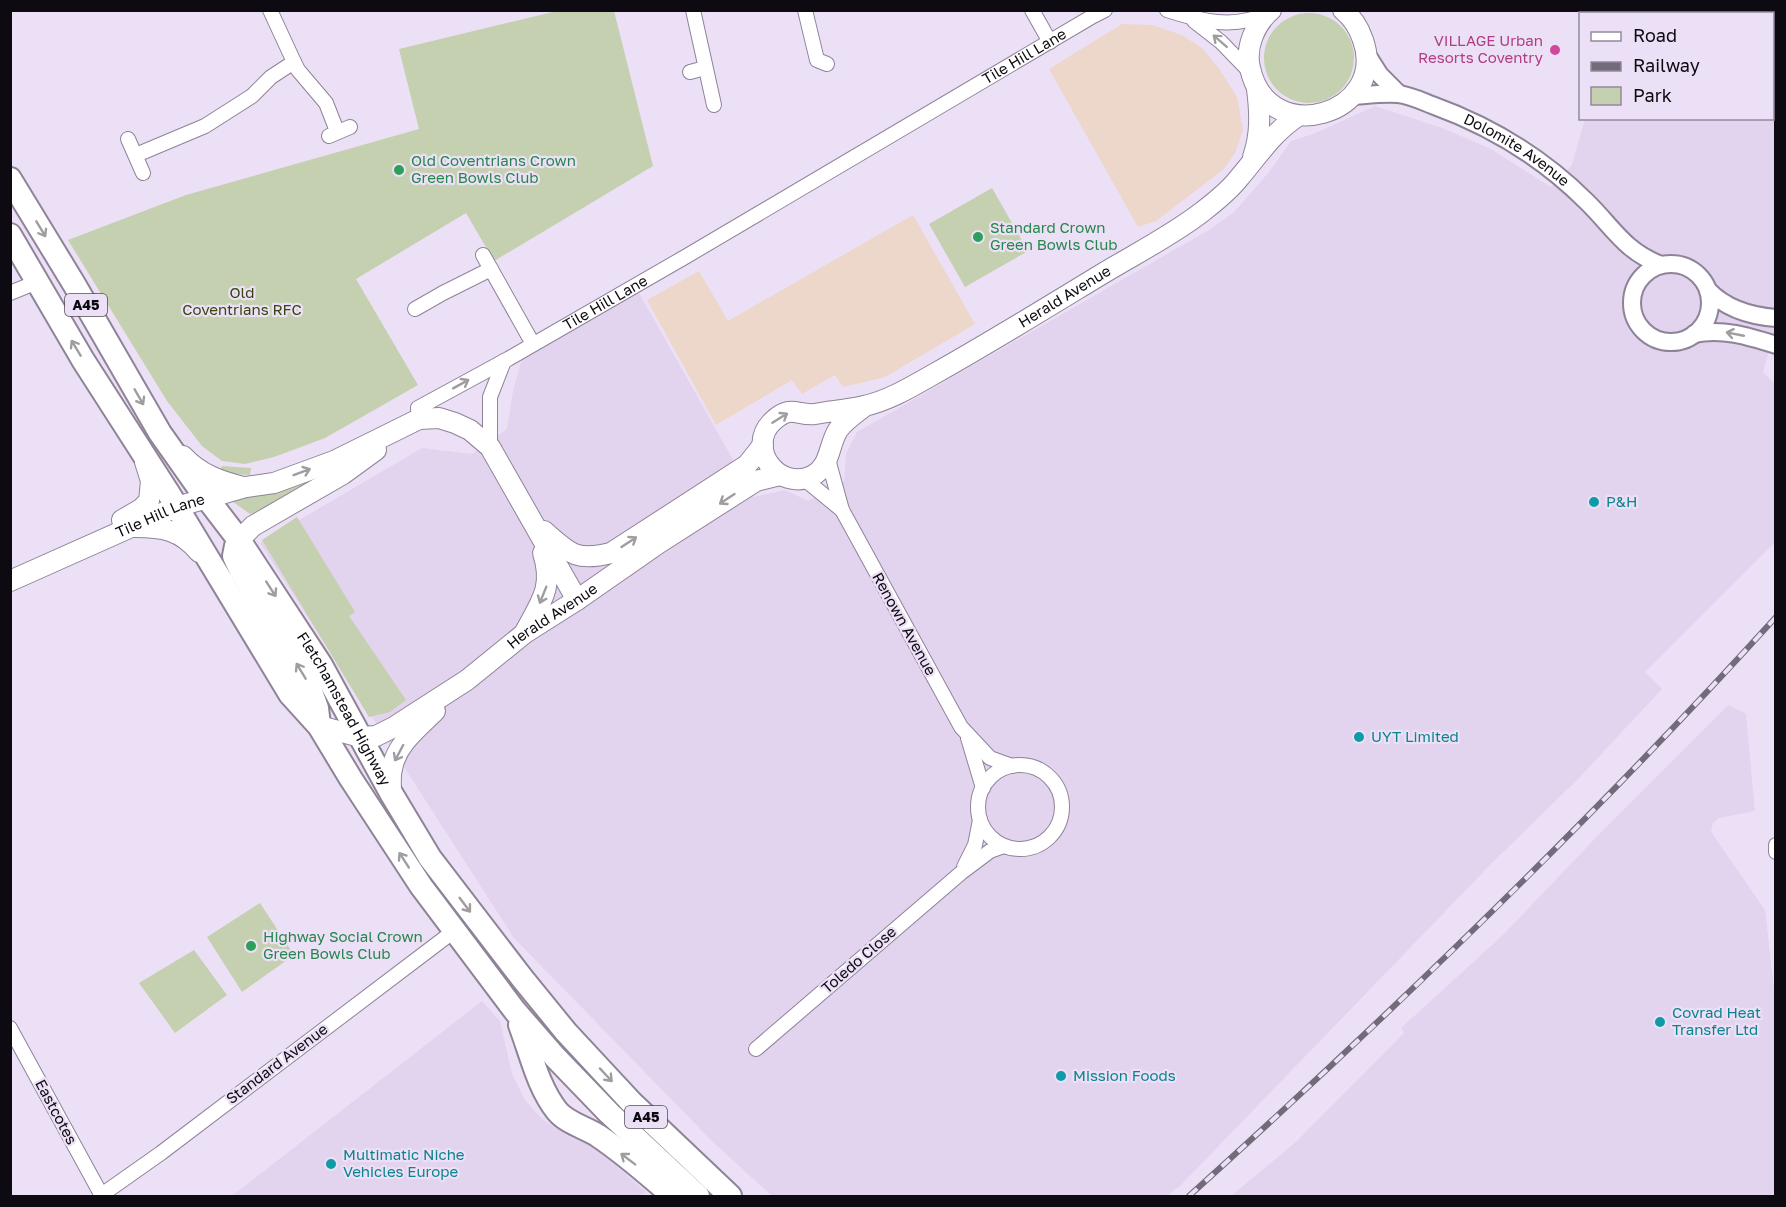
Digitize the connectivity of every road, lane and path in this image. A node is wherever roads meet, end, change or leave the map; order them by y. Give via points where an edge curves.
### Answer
1 (270, 10) edge
2 (693, 10) edge
3 (805, 10) edge
4 (1032, 10) edge
5 (1105, 10) edge
6 (1270, 11) edge
7 (1175, 12) edge
8 (1347, 13) edge
9 (1050, 42) junction
10 (1366, 53) junction
11 (294, 62) junction
12 (818, 64) dead end
13 (705, 68) junction
14 (690, 72) dead end
15 (1254, 81) junction
16 (1399, 94) junction
17 (1352, 96) junction
18 (714, 105) dead end
19 (1298, 116) junction
20 (338, 131) dead end
21 (128, 139) dead end
22 (136, 155) junction
23 (1251, 164) junction
24 (143, 173) dead end
25 (10, 179) edge
26 (1617, 234) junction
27 (10, 235) edge
28 (483, 255) dead end
29 (1661, 265) junction
30 (491, 269) junction
31 (37, 282) junction
32 (1638, 282) junction
33 (1708, 290) junction
34 (10, 293) edge
35 (415, 309) dead end
36 (1776, 318) edge
37 (1694, 334) junction
38 (533, 344) junction
39 (1776, 345) edge
40 (504, 361) junction
41 (865, 406) junction
42 (419, 413) junction
43 (811, 414) junction
44 (160, 433) junction
45 (763, 445) junction
46 (490, 447) junction
47 (141, 451) junction
48 (829, 452) junction
49 (780, 475) junction
50 (803, 478) junction
51 (246, 488) junction
52 (208, 498) junction
53 (176, 507) junction
54 (842, 510) junction
55 (532, 519) junction
56 (128, 528) junction
57 (239, 540) junction
58 (90, 545) junction
59 (220, 577) junction
60 (10, 581) edge
61 (577, 600) junction
62 (525, 633) junction
63 (467, 680) junction
64 (319, 726) junction
65 (968, 736) junction
66 (361, 737) junction
67 (1012, 766) junction
68 (983, 788) junction
69 (391, 793) junction
70 (980, 820) junction
71 (1776, 845) edge
72 (1004, 846) junction
73 (1776, 852) edge
74 (962, 872) junction
75 (454, 931) junction
76 (515, 1011) junction
77 (10, 1028) edge
78 (756, 1049) dead end
79 (101, 1196) edge
80 (673, 1197) edge
81 (698, 1197) edge
82 (730, 1197) edge

1 - 11 street
2 - 13 street
3 - 12 street
4 - 9 street
5 - 9 street, Tile Hill Lane
6 - 7 street via 1239,22 1204,21
6 - 15 main road, Herald Avenue via 1260,20 1250,45
15 -> 7 street via 1218,38
8 - 10 main road via 1361,35
9 - 38 street, Tile Hill Lane
10 - 16 street
10 - 17 main road via 1365,70
11 - 20 street via 326,103
11 - 22 street via 252,96 205,126
13 - 14 street
13 - 18 street
15 - 19 main road via 1278,109
15 - 23 main road, Herald Avenue via 1260,113
16 - 17 street
16 - 26 street, Dolomite Avenue via 1466,118 1525,151 1570,185
17 - 19 main road via 1331,110
19 - 23 main road, Herald Avenue via 1273,136
21 - 22 street
22 - 24 street
23 - 41 main road, Herald Avenue via 1221,196 1168,235 924,380
25 -> 44 highway, Fletchamstead Highway / A45
26 - 29 street, Dolomite Avenue via 1638,255
26 - 32 street, Dolomite Avenue via 1632,260
27 - 31 highway, Fletchamstead Highway / A45
28 - 30 street
29 - 32 street
29 - 33 street via 1677,264 1691,269
30 - 35 street via 435,305
30 - 38 street
31 - 34 street
47 -> 31 highway, Fletchamstead Highway / A45
32 - 37 street via 1633,309 1642,328 1654,338 1670,341
33 - 36 street via 1737,310
33 - 37 street via 1709,311
39 -> 37 street via 1724,332
38 - 40 street, Tile Hill Lane
42 -> 40 street, Tile Hill Lane
40 - 46 street via 490,397
41 - 43 main road, Herald Avenue
41 - 48 main road, Herald Avenue via 846,420
42 - 46 main road via 470,430
51 -> 42 main road, Tile Hill Lane via 274,483 334,461
42 - 57 main road via 343,474 253,526
45 -> 43 main road, Herald Avenue via 764,434 778,417 796,411
43 - 48 main road via 830,436
44 - 51 main road via 195,469
44 - 52 highway, Fletchamstead Highway / A45
45 - 49 main road via 769,465
55 -> 45 main road, Herald Avenue via 568,552 592,558 611,553 747,465
46 - 55 main road
47 - 53 highway, Fletchamstead Highway / A45
47 - 58 main road, Tile Hill Lane via 151,481 149,501
48 - 50 main road, Herald Avenue via 818,471
48 - 54 street, Renown Avenue
49 - 50 main road, Herald Avenue
49 -> 61 main road, Herald Avenue via 756,481 741,490
50 - 54 street, Renown Avenue
51 - 52 main road, Tile Hill Lane
52 - 53 main road, Tile Hill Lane
52 - 57 highway, Fletchamstead Highway / A45
53 - 56 main road, Tile Hill Lane
53 - 59 highway, Fletchamstead Highway / A45
54 - 65 street, Renown Avenue
55 - 61 main road
55 -> 62 main road via 548,570 547,590
56 - 58 main road, Tile Hill Lane
56 - 59 main road via 152,527 178,533 190,541
64 -> 57 highway via 309,686 234,556
57 -> 66 highway, Fletchamstead Highway / A45 via 321,665
58 - 60 main road, Tile Hill Lane
59 - 64 highway, Fletchamstead Highway / A45 via 290,694
61 - 62 main road, Herald Avenue
62 - 63 main road, Herald Avenue
63 - 66 main road, Herald Avenue via 394,727 376,736
63 -> 69 main road via 408,737 392,768
64 - 66 main road, Herald Avenue
75 -> 64 highway, Fletchamstead Highway / A45
65 - 67 street, Renown Avenue via 990,758
65 - 68 street, Renown Avenue
66 - 69 highway, Fletchamstead Highway / A45
67 - 68 street via 995,774
67 - 72 street via 1026,765 1049,776 1057,785 1063,806 1058,826 1044,842 1022,849
68 - 70 street via 978,809
69 -> 82 highway, Fletchamstead Highway / A45 via 430,858 566,1032 632,1103
70 - 72 street via 993,840
70 - 74 street, Toledo Close via 975,845
71 - 73 street
72 - 74 street, Toledo Close via 990,851
74 - 78 street, Toledo Close
75 - 76 highway, Fletchamstead Highway / A45
75 - 79 street, Standard Avenue
80 -> 76 highway via 596,1134 558,1112 541,1083
76 - 81 highway, Fletchamstead Highway / A45 via 609,1113
77 - 79 street, Eastcotes

